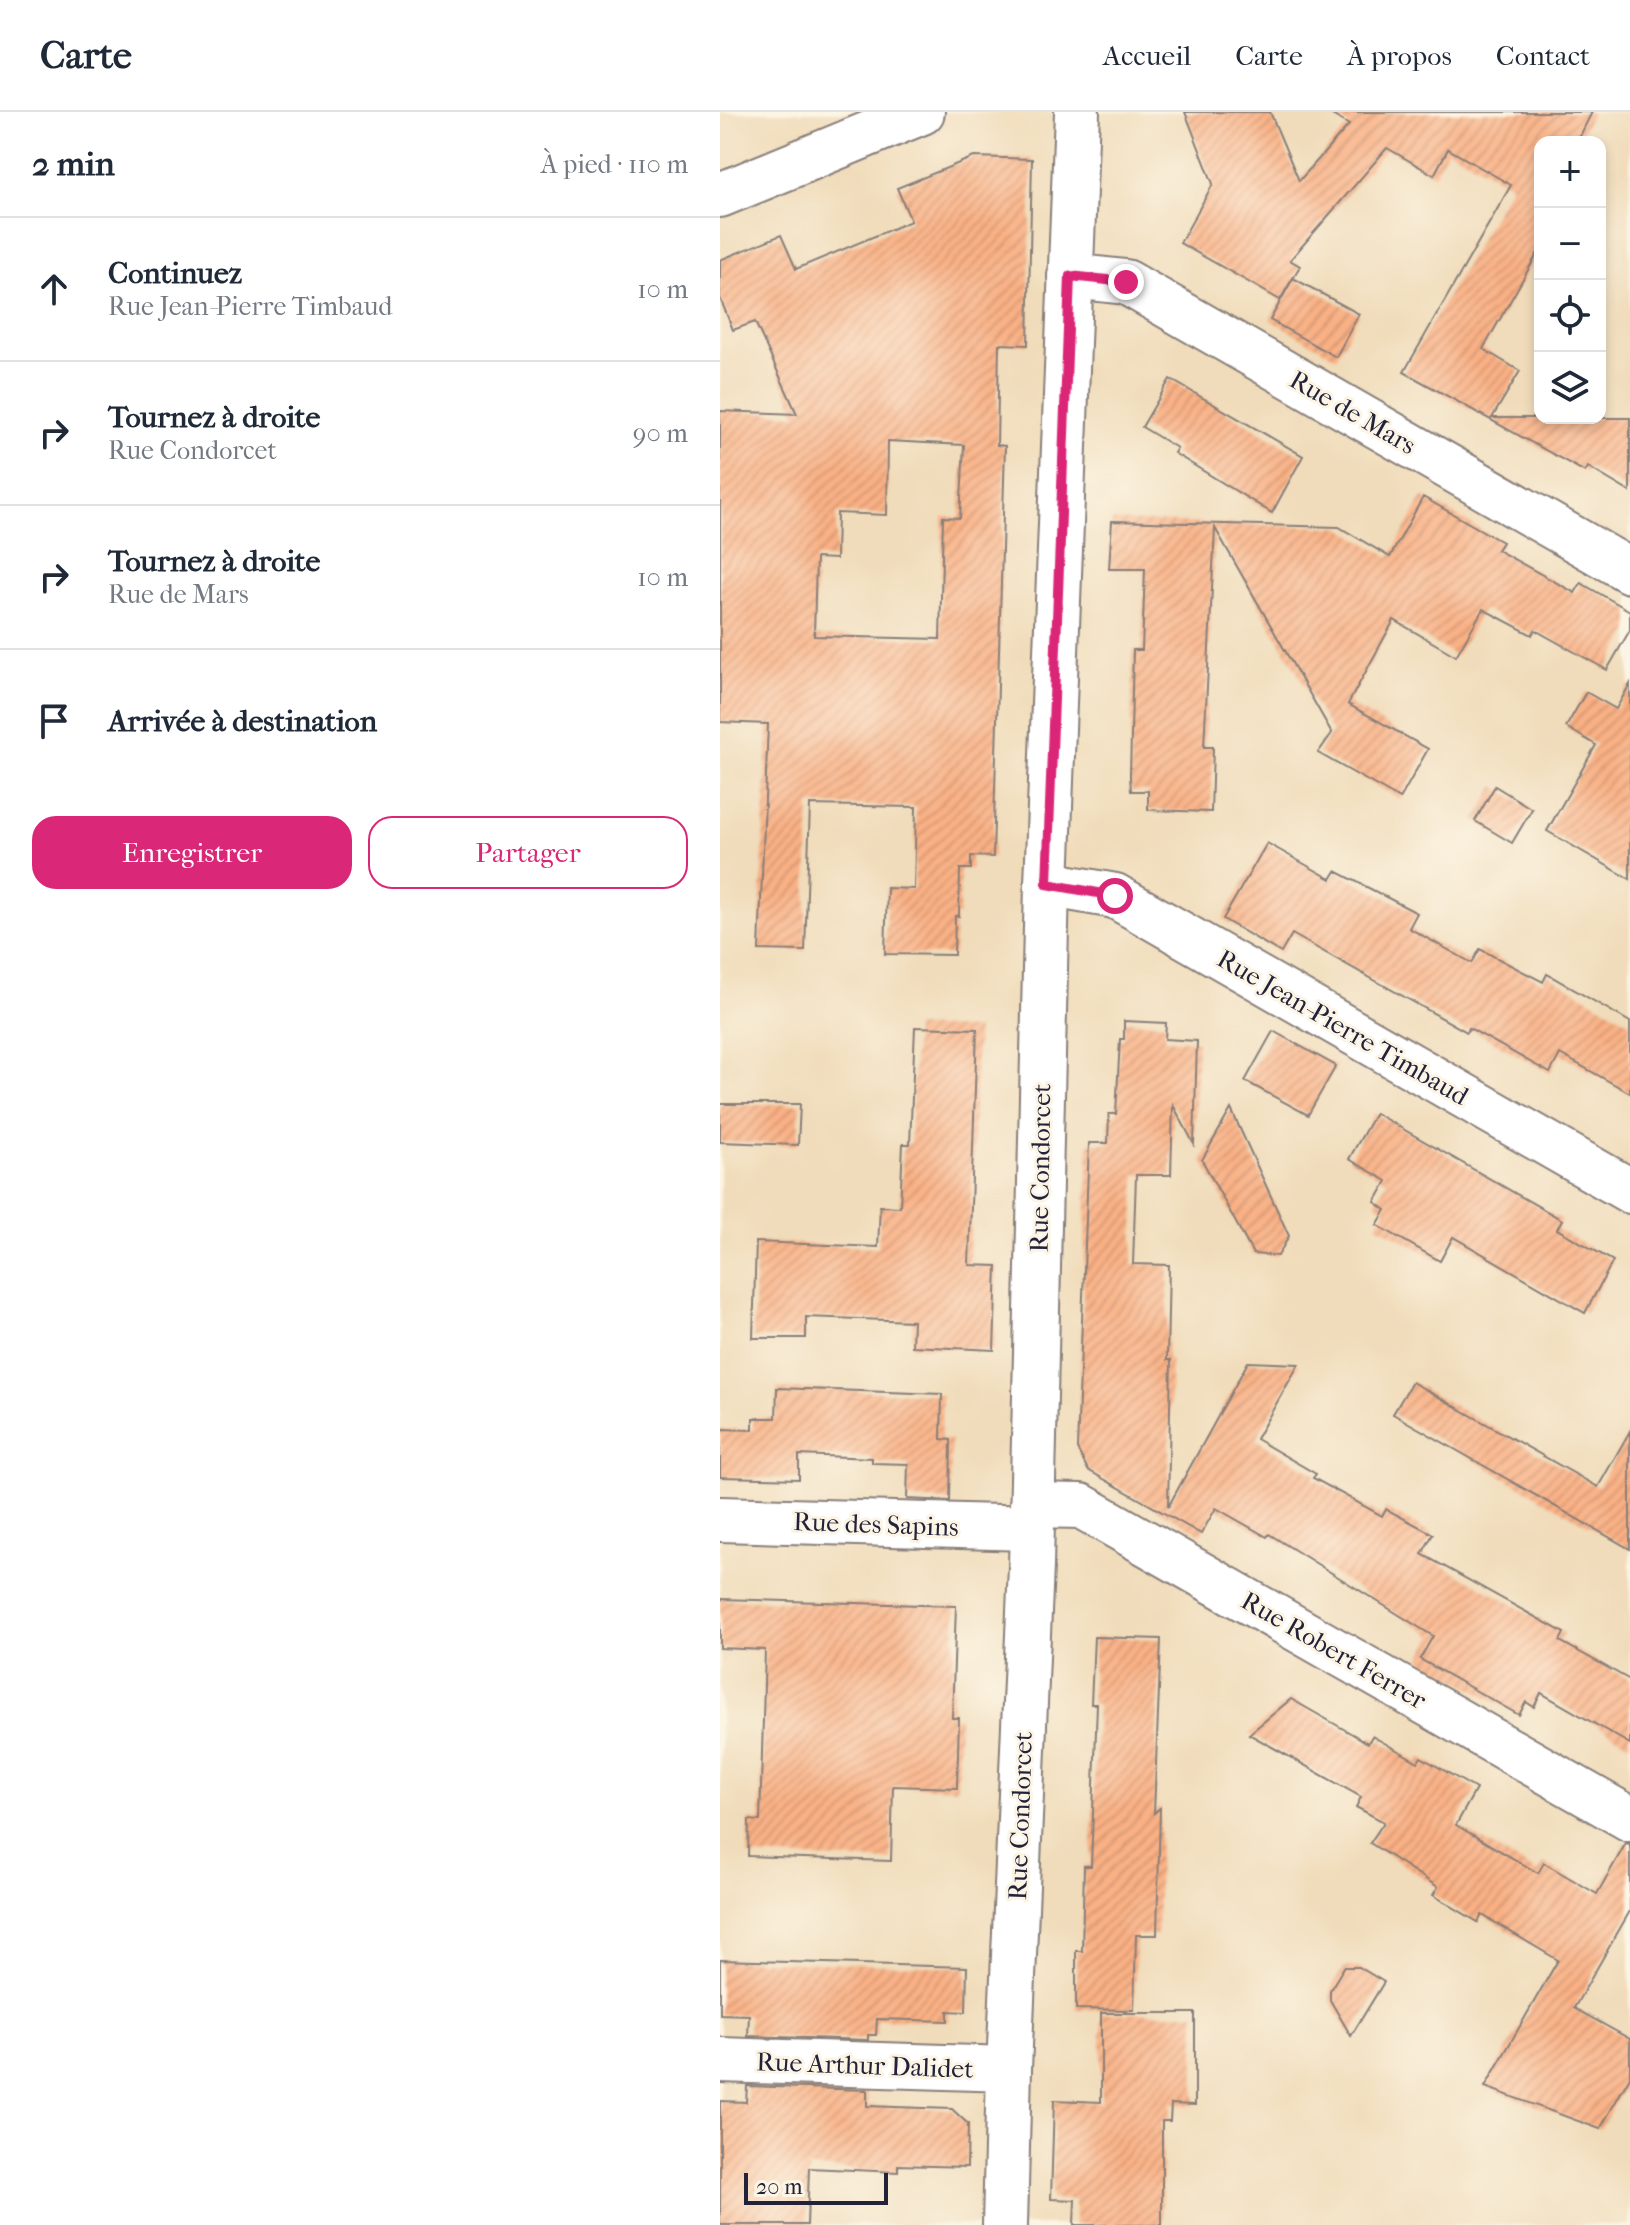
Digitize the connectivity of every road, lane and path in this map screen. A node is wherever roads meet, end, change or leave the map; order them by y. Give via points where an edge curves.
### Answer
1 (922, 112) edge
2 (1077, 112) edge
3 (720, 195) edge
4 (1070, 276) junction
5 (1630, 571) edge
6 (1047, 884) junction
7 (1630, 1191) edge
8 (1032, 1517) junction
9 (720, 1519) edge
10 (1630, 1819) edge
11 (720, 2060) edge
12 (1009, 2069) junction
13 (1005, 2225) edge

1 - 3 street
2 - 4 street, Rue Condorcet
4 - 5 street, Rue de Mars via 1126,282
4 - 6 street, Rue Condorcet
6 - 7 street, Rue Jean-Pierre Timbaud via 1115,896
6 - 8 street, Rue Condorcet
8 - 9 street, Rue des Sapins
8 - 10 street, Rue Robert Ferrer via 1081,1506
8 - 12 street, Rue Condorcet
11 - 12 street, Rue Arthur Dalidet
12 - 13 street, Rue Condorcet

